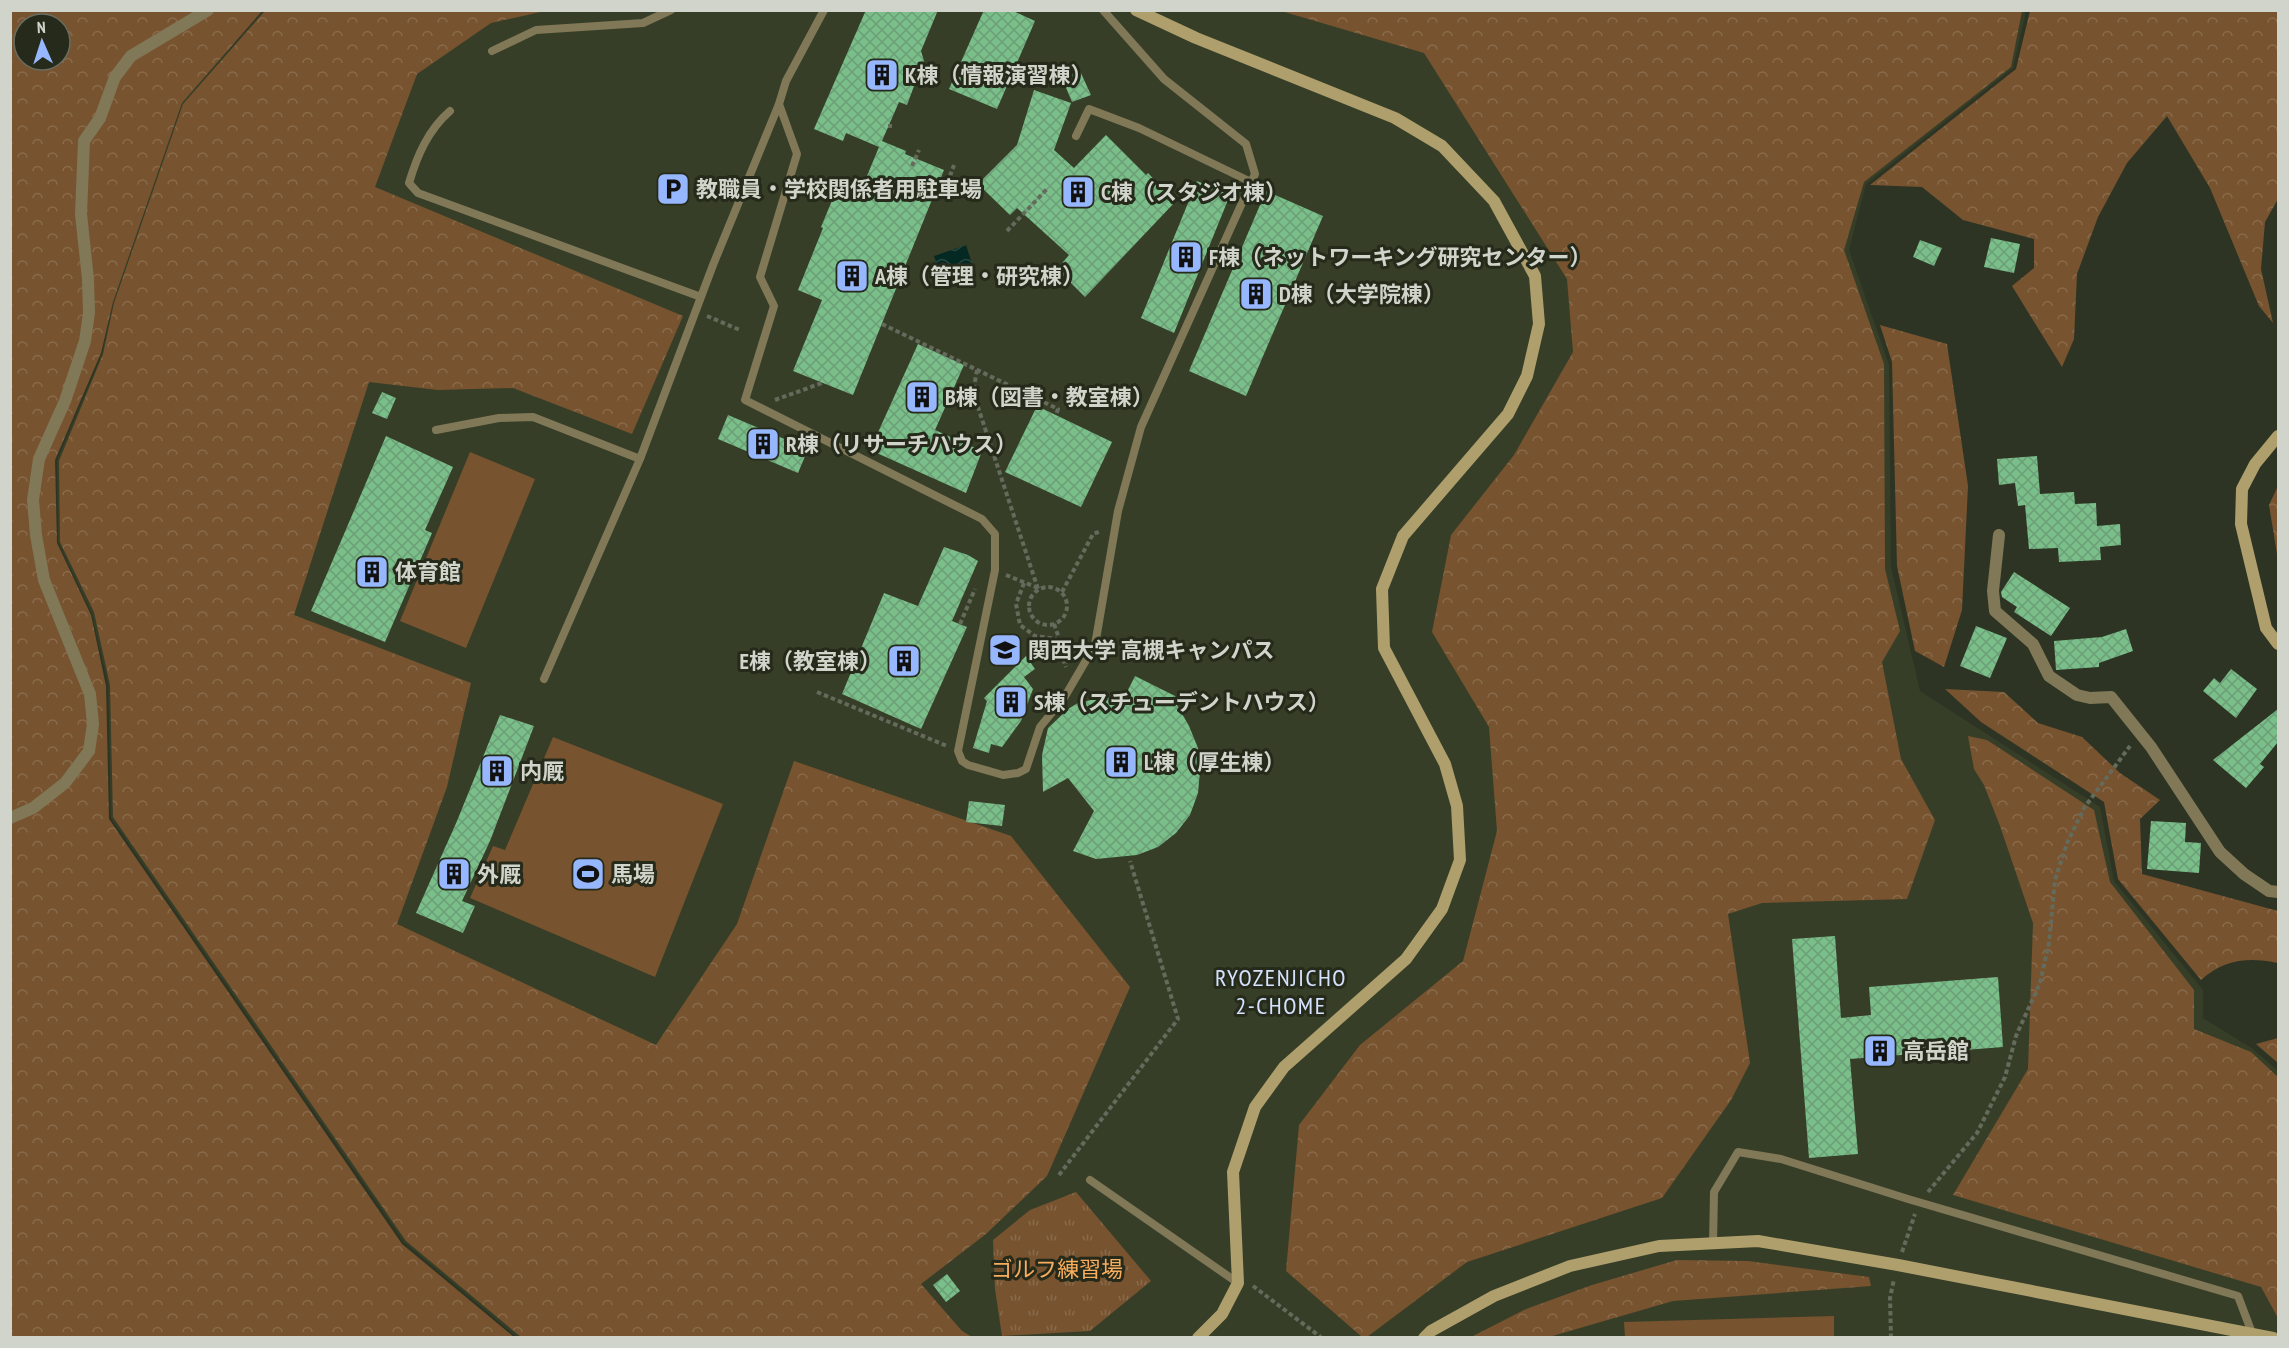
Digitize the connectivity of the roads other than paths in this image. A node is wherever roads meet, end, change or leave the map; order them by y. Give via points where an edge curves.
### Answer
1 (208, 10) edge
2 (671, 10) edge
3 (824, 10) edge
4 (1103, 10) edge
5 (1136, 10) edge
6 (492, 51) dead end
7 (779, 104) junction
8 (450, 111) dead end
9 (1076, 136) dead end
10 (1251, 182) junction
11 (701, 297) junction
12 (436, 430) dead end
13 (2278, 436) edge
14 (639, 459) junction
15 (1999, 535) dead end
16 (2278, 644) edge
17 (544, 679) dead end
18 (10, 818) edge
19 (2278, 892) edge
20 (1090, 1180) dead end
21 (1713, 1244) junction
22 (1238, 1283) junction
23 (2252, 1333) junction
24 (2232, 1334) edge
25 (1198, 1338) edge
26 (1424, 1338) edge
27 (2273, 1338) edge

1 - 18 street via 131,56 115,77 100,118 84,141 81,214 89,313 85,341 65,401 39,459 33,500 44,580 90,694 93,724 89,752 65,783 33,808
2 - 6 lane via 643,23 536,30
3 - 7 lane via 786,81
4 - 10 lane via 1164,79 1246,144 1255,174
5 - 22 street via 1395,118 1442,146 1494,201 1535,276 1539,324 1527,376 1508,414 1403,536 1382,589 1384,648 1444,764 1457,806 1460,860 1442,909 1406,959 1284,1067 1255,1107 1233,1172
7 - 10 lane via 797,154 760,277 774,306 745,400 982,519 995,534 995,570 958,751 968,765 1003,775 1026,769 1040,727 1064,698 1095,645 1116,525 1142,427
7 - 11 lane
8 - 11 lane via 424,143 414,165 409,183 418,193
9 - 10 lane via 1089,109 1139,128
11 - 14 lane
12 - 14 lane via 499,418 532,417
13 - 16 street via 2255,464 2242,489 2241,524 2266,628
14 - 17 lane
15 - 19 street via 1993,591 1995,611 2033,644 2049,676 2078,694 2111,697 2151,747 2220,852 2244,874 2269,891
20 - 22 lane
21 - 23 lane via 1714,1191 1738,1152 1781,1159 2238,1296
21 - 24 street via 1758,1241 1898,1265
21 - 26 street via 1659,1246 1570,1266 1494,1296
22 - 25 street via 1222,1314
23 - 24 street
23 - 27 street

